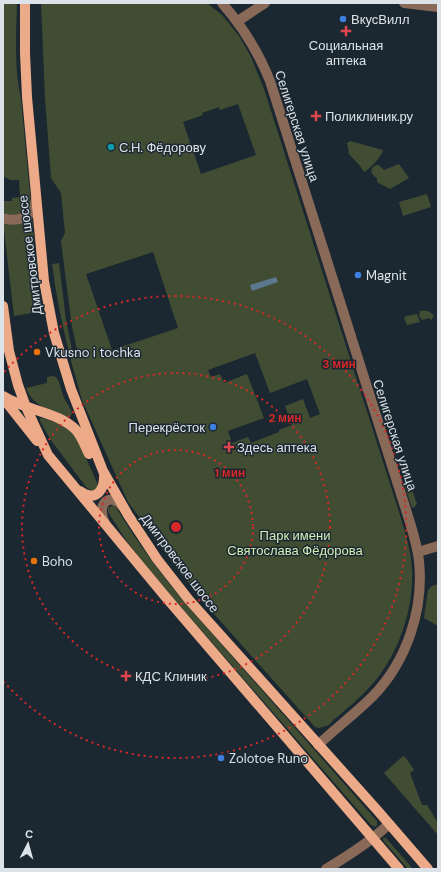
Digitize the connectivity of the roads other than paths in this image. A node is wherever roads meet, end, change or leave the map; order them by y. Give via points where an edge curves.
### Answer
1 (25, 3) edge
2 (222, 3) edge
3 (266, 3) edge
4 (404, 3) edge
5 (438, 7) edge
6 (238, 21) junction
7 (36, 197) junction
8 (3, 218) edge
9 (3, 306) edge
10 (3, 397) edge
11 (26, 407) junction
12 (48, 455) junction
13 (103, 471) junction
14 (104, 482) junction
15 (79, 490) junction
16 (116, 494) junction
17 (123, 507) junction
18 (106, 524) junction
19 (438, 546) edge
20 (418, 552) junction
21 (318, 745) junction
22 (389, 824) junction
23 (374, 838) junction
24 (326, 869) edge
25 (399, 869) edge
26 (428, 869) edge

1 - 7 main road, Дмитровское шоссе via 25,53
2 - 6 street, Селигерская улица
3 - 6 street
4 - 5 street
6 - 20 street, Селигерская улица via 270,81
7 - 8 street via 35,206 27,217 14,220
7 - 13 main road, Дмитровское шоссе via 41,259 54,333 77,406
9 - 11 main road via 9,351
10 - 11 main road
10 - 12 main road
11 - 12 main road
11 - 14 main road via 58,418 72,426 81,437
12 - 15 main road
13 - 14 main road
13 - 16 main road, Дмитровское шоссе
14 - 15 main road via 101,491 94,495 87,495
14 - 16 main road
15 - 18 main road
16 - 17 main road, Дмитровское шоссе
17 - 18 street via 119,502 112,500 104,503 101,514
17 - 21 main road, Дмитровское шоссе via 157,559 189,600
18 - 23 main road via 169,601
19 - 20 street
20 - 21 street, Селигерская улица via 418,604 403,652 388,677 373,695
21 - 22 main road, Дмитровское шоссе
22 - 23 street
22 - 26 main road, Дмитровское шоссе
23 - 24 street
23 - 25 main road

